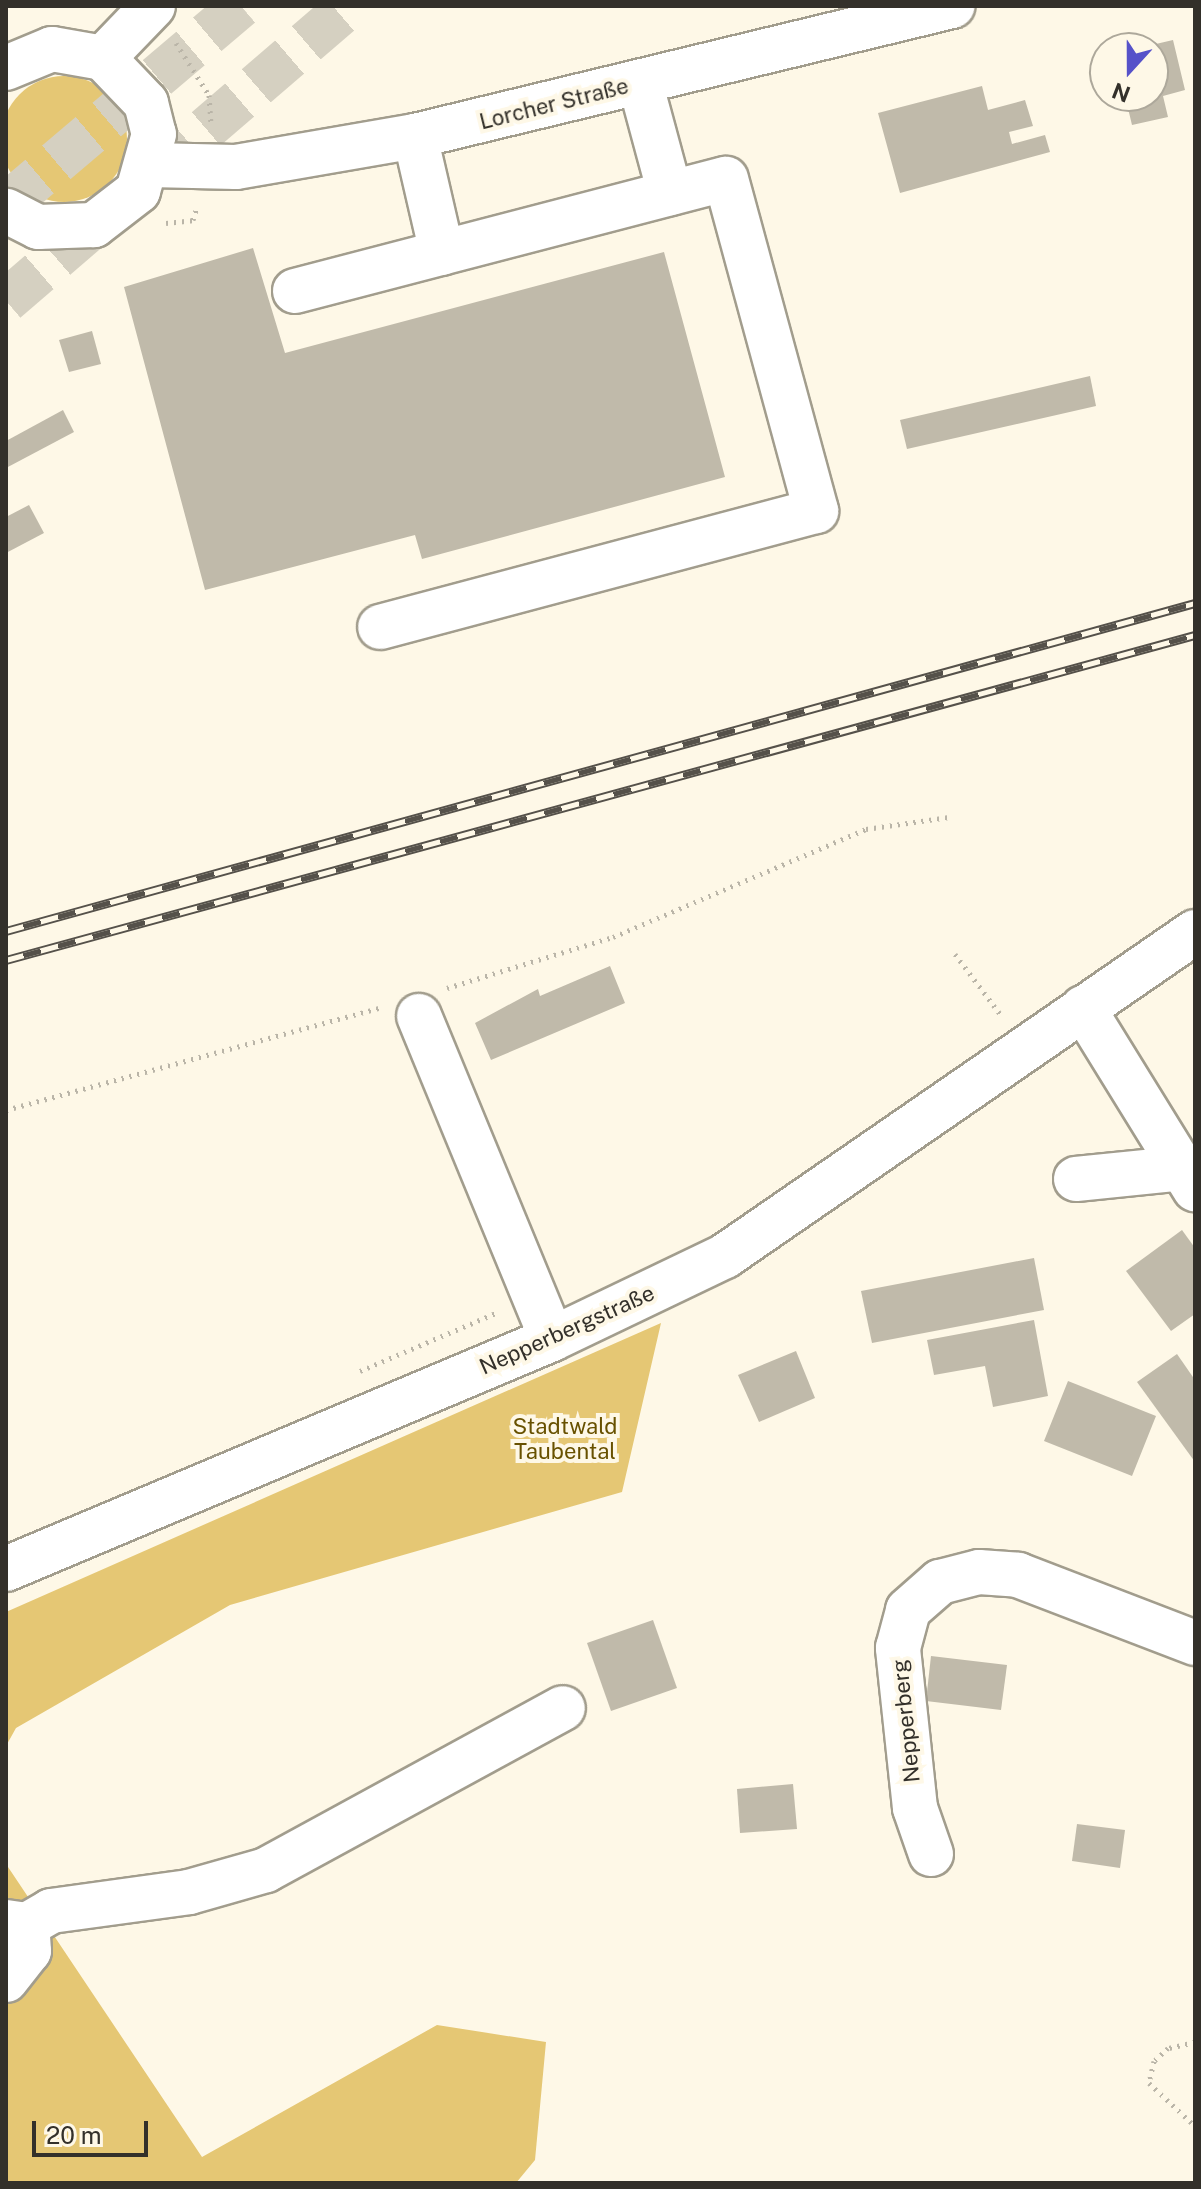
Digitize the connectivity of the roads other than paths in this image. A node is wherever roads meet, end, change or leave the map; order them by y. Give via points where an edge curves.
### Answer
1 (952, 6) edge
2 (147, 12) edge
3 (103, 58) junction
4 (6, 68) edge
5 (640, 82) junction
6 (415, 136) junction
7 (150, 165) junction
8 (670, 193) junction
9 (6, 211) edge
10 (442, 253) junction
11 (295, 291) dead end
12 (380, 627) dead end
13 (1195, 932) edge
14 (418, 1003) road end
15 (1083, 1008) junction
16 (1191, 1175) edge
17 (1076, 1179) dead end
18 (552, 1339) junction
19 (6, 1569) edge
20 (1195, 1643) edge
21 (563, 1708) dead end
22 (931, 1854) dead end
23 (17, 1923) edge
24 (6, 1980) edge

1 - 5 main road, Lorcher Straße
2 - 3 main road
3 - 4 main road via 52,49
3 - 7 main road via 146,103
5 - 6 main road, Lorcher Straße
5 - 8 main road
6 - 7 main road, Lorcher Straße via 206,168
6 - 10 main road
7 - 9 main road via 138,191 94,225 38,227
8 - 10 main road
8 - 12 main road via 726,179 816,511
10 - 11 main road
13 - 15 main road, Nepperbergstraße
14 - 18 main road
15 - 16 main road
15 - 18 main road, Nepperbergstraße via 1014,1031 725,1256
16 - 17 main road
18 - 19 main road, Nepperbergstraße
20 - 22 main road, Nepperberg via 1018,1575 979,1572 940,1582 908,1610 898,1648 915,1808
21 - 23 main road via 266,1870 189,1892 51,1911
23 - 24 main road via 29,1951

